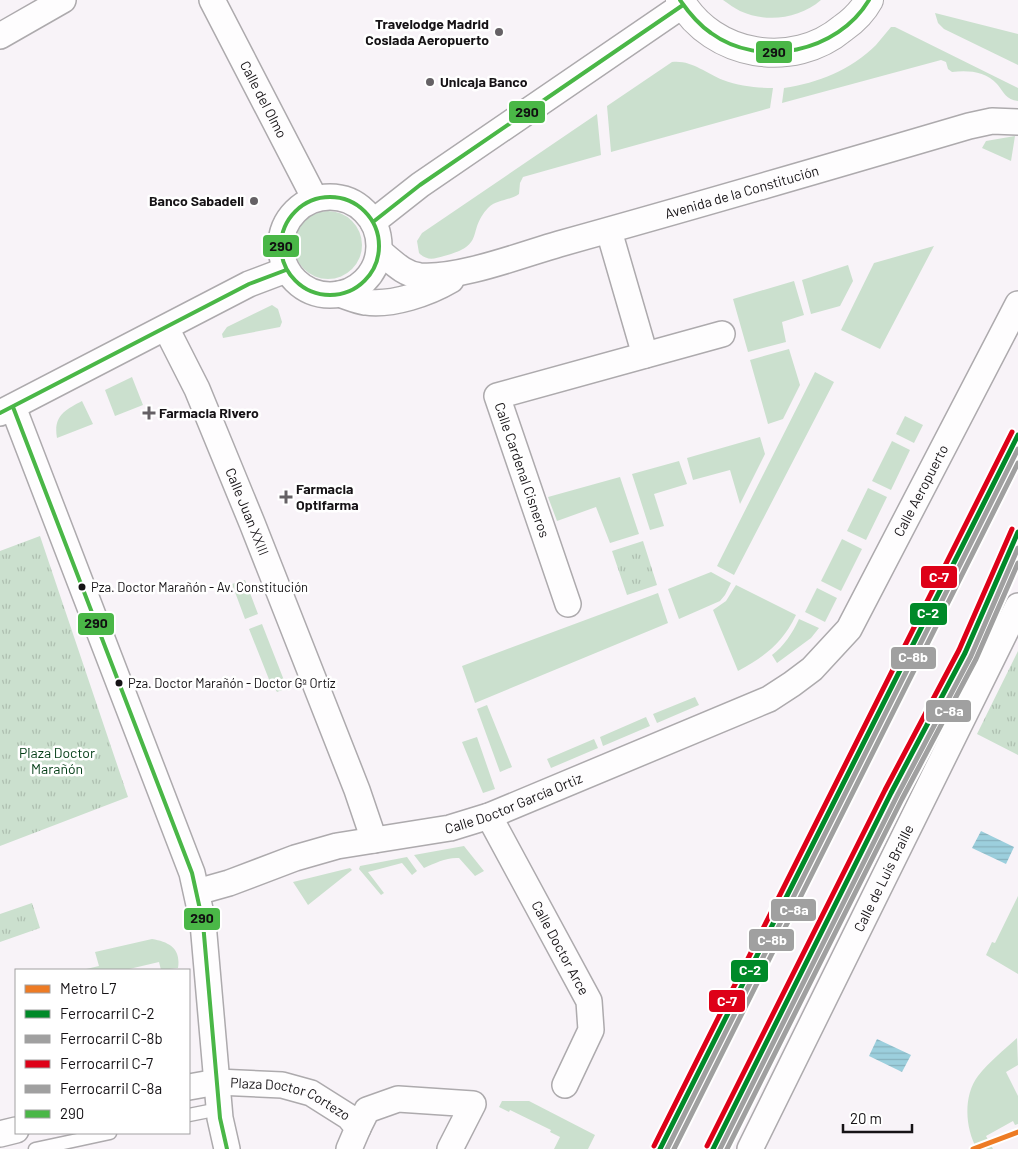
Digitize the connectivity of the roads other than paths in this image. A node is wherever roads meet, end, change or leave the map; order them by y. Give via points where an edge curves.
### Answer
1 (63, 0) edge
2 (212, 0) edge
3 (868, 0) edge
4 (681, 2) edge
5 (0, 36) edge
6 (1018, 122) edge
7 (315, 199) junction
8 (373, 222) junction
9 (609, 231) junction
10 (379, 251) junction
11 (286, 270) junction
12 (469, 270) junction
13 (339, 294) junction
14 (1018, 304) edge
15 (166, 328) junction
16 (722, 334) dead end
17 (645, 355) junction
18 (6, 410) edge
19 (568, 604) dead end
20 (1018, 606) edge
21 (812, 670) joint
22 (489, 816) junction
23 (374, 840) junction
24 (197, 892) junction
25 (217, 1082) junction
26 (566, 1085) dead end
27 (190, 1087) edge
28 (219, 1109) junction
29 (190, 1115) edge
30 (15, 1130) edge
31 (0, 1134) edge
32 (105, 1134) edge
33 (354, 1139) edge
34 (35, 1149) edge
35 (228, 1149) edge
36 (450, 1149) edge
37 (750, 1149) edge

1 - 5 street
2 - 7 street, Calle del Olmo
3 - 4 street via 853,20 836,34 817,45 775,54 733,46 713,35 696,22
4 - 8 street
6 - 9 street, Avenida de la Constitución via 992,121 969,126
7 - 8 street via 332,197 348,200
7 - 11 street via 299,207 281,236
8 - 10 street
9 - 12 street, Avenida de la Constitución
9 - 17 street
10 - 12 street, Avenida de la Constitución via 405,272 419,276
10 - 13 street via 369,275 356,288
11 - 13 street via 293,280 308,290 326,295
11 - 15 street via 249,284
12 - 13 street, Avenida de la Constitución via 416,295 384,302 365,302
14 - 21 street, Calle Aeropuerto via 849,629
15 - 18 street
15 - 23 street, Calle Juan XXIII via 197,389 252,523
16 - 17 street, Calle Cardenal Cisneros
17 - 19 street, Calle Cardenal Cisneros via 496,396
18 - 24 street via 164,795
20 - 37 street, Calle de Luis Braille
21 - 22 street, Calle Doctor García Ortiz via 769,699
22 - 23 street, Calle Doctor García Ortiz via 450,828
22 - 26 street, Calle Doctor Arce via 589,1001 591,1030
23 - 24 street, Calle Doctor García Ortiz via 295,858
24 - 25 street via 206,949
25 - 27 street, Plaza Doctor Cortezo
25 - 28 street
25 - 33 street, Plaza Doctor Cortezo via 282,1085 311,1093 349,1117
28 - 29 lane
28 - 35 street
30 - 31 street
32 - 34 lane
33 - 36 street, Plaza Doctor Cortezo via 367,1110 398,1099 473,1104

